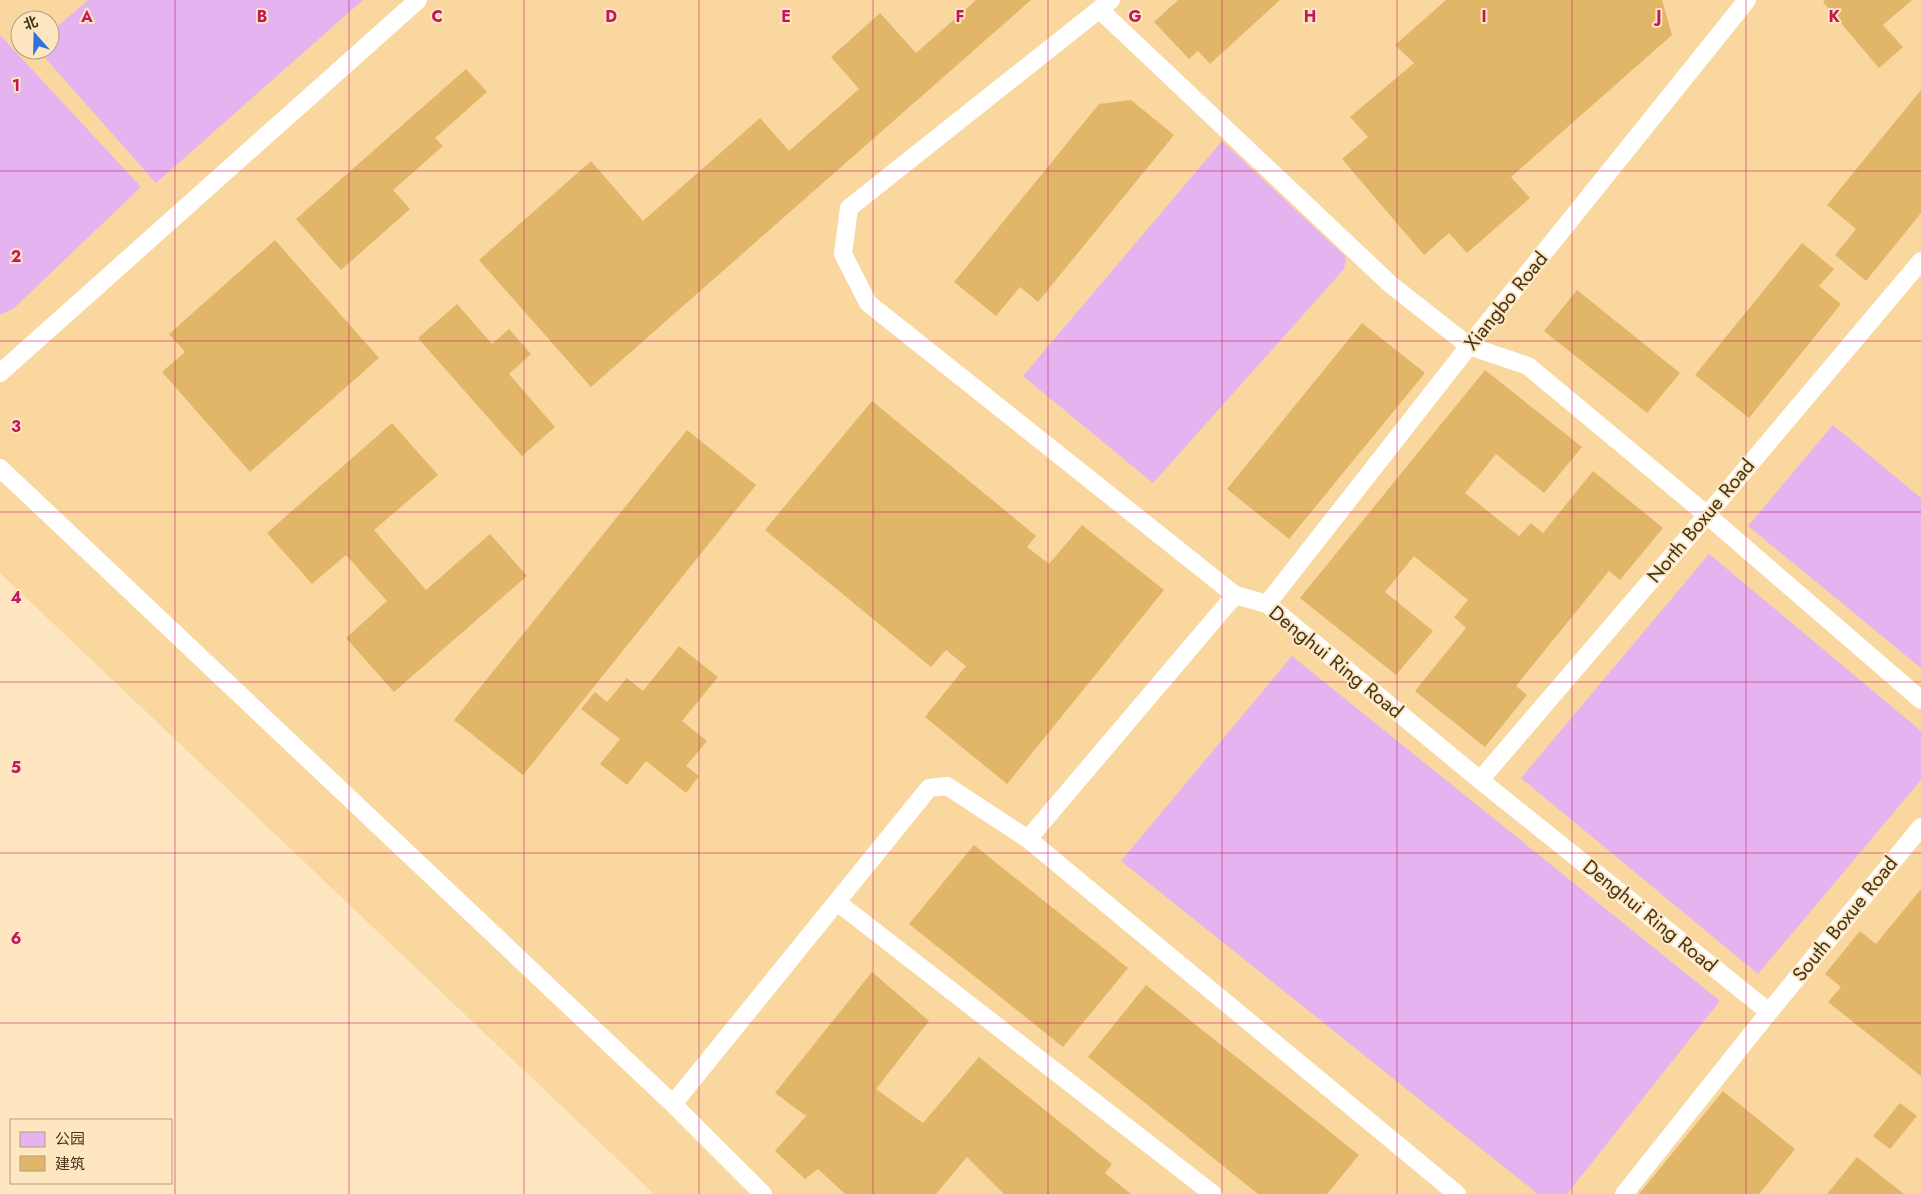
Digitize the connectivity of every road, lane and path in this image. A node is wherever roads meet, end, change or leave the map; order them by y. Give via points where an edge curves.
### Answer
1 (418, 0) edge
2 (1747, 0) edge
3 (1106, 5) edge
4 (1921, 261) edge
5 (1469, 346) junction
6 (0, 373) edge
7 (0, 468) edge
8 (1707, 515) junction
9 (1234, 595) junction
10 (1266, 604) junction
11 (1921, 700) edge
12 (1480, 780) junction
13 (1921, 827) edge
14 (1028, 840) junction
15 (837, 902) junction
16 (1769, 1012) junction
17 (673, 1104) junction
18 (763, 1194) edge
19 (1213, 1194) edge
20 (1457, 1194) edge
21 (1624, 1194) edge

1 - 6 lane
2 - 5 lane, Xiangbo Road
3 - 5 lane via 1390,284
3 - 9 lane via 850,208 843,254 868,303
4 - 8 lane, North Boxue Road
5 - 8 lane via 1528,366
5 - 10 lane, Xiangbo Road
7 - 17 lane
8 - 11 lane
8 - 12 lane, North Boxue Road
9 - 10 lane, Denghui Ring Road
9 - 14 lane
10 - 12 lane, Denghui Ring Road
12 - 16 lane, Denghui Ring Road
13 - 16 lane, South Boxue Road
14 - 15 lane via 947,786 929,788
14 - 20 lane
15 - 17 lane
15 - 19 lane
16 - 21 lane
17 - 18 lane

